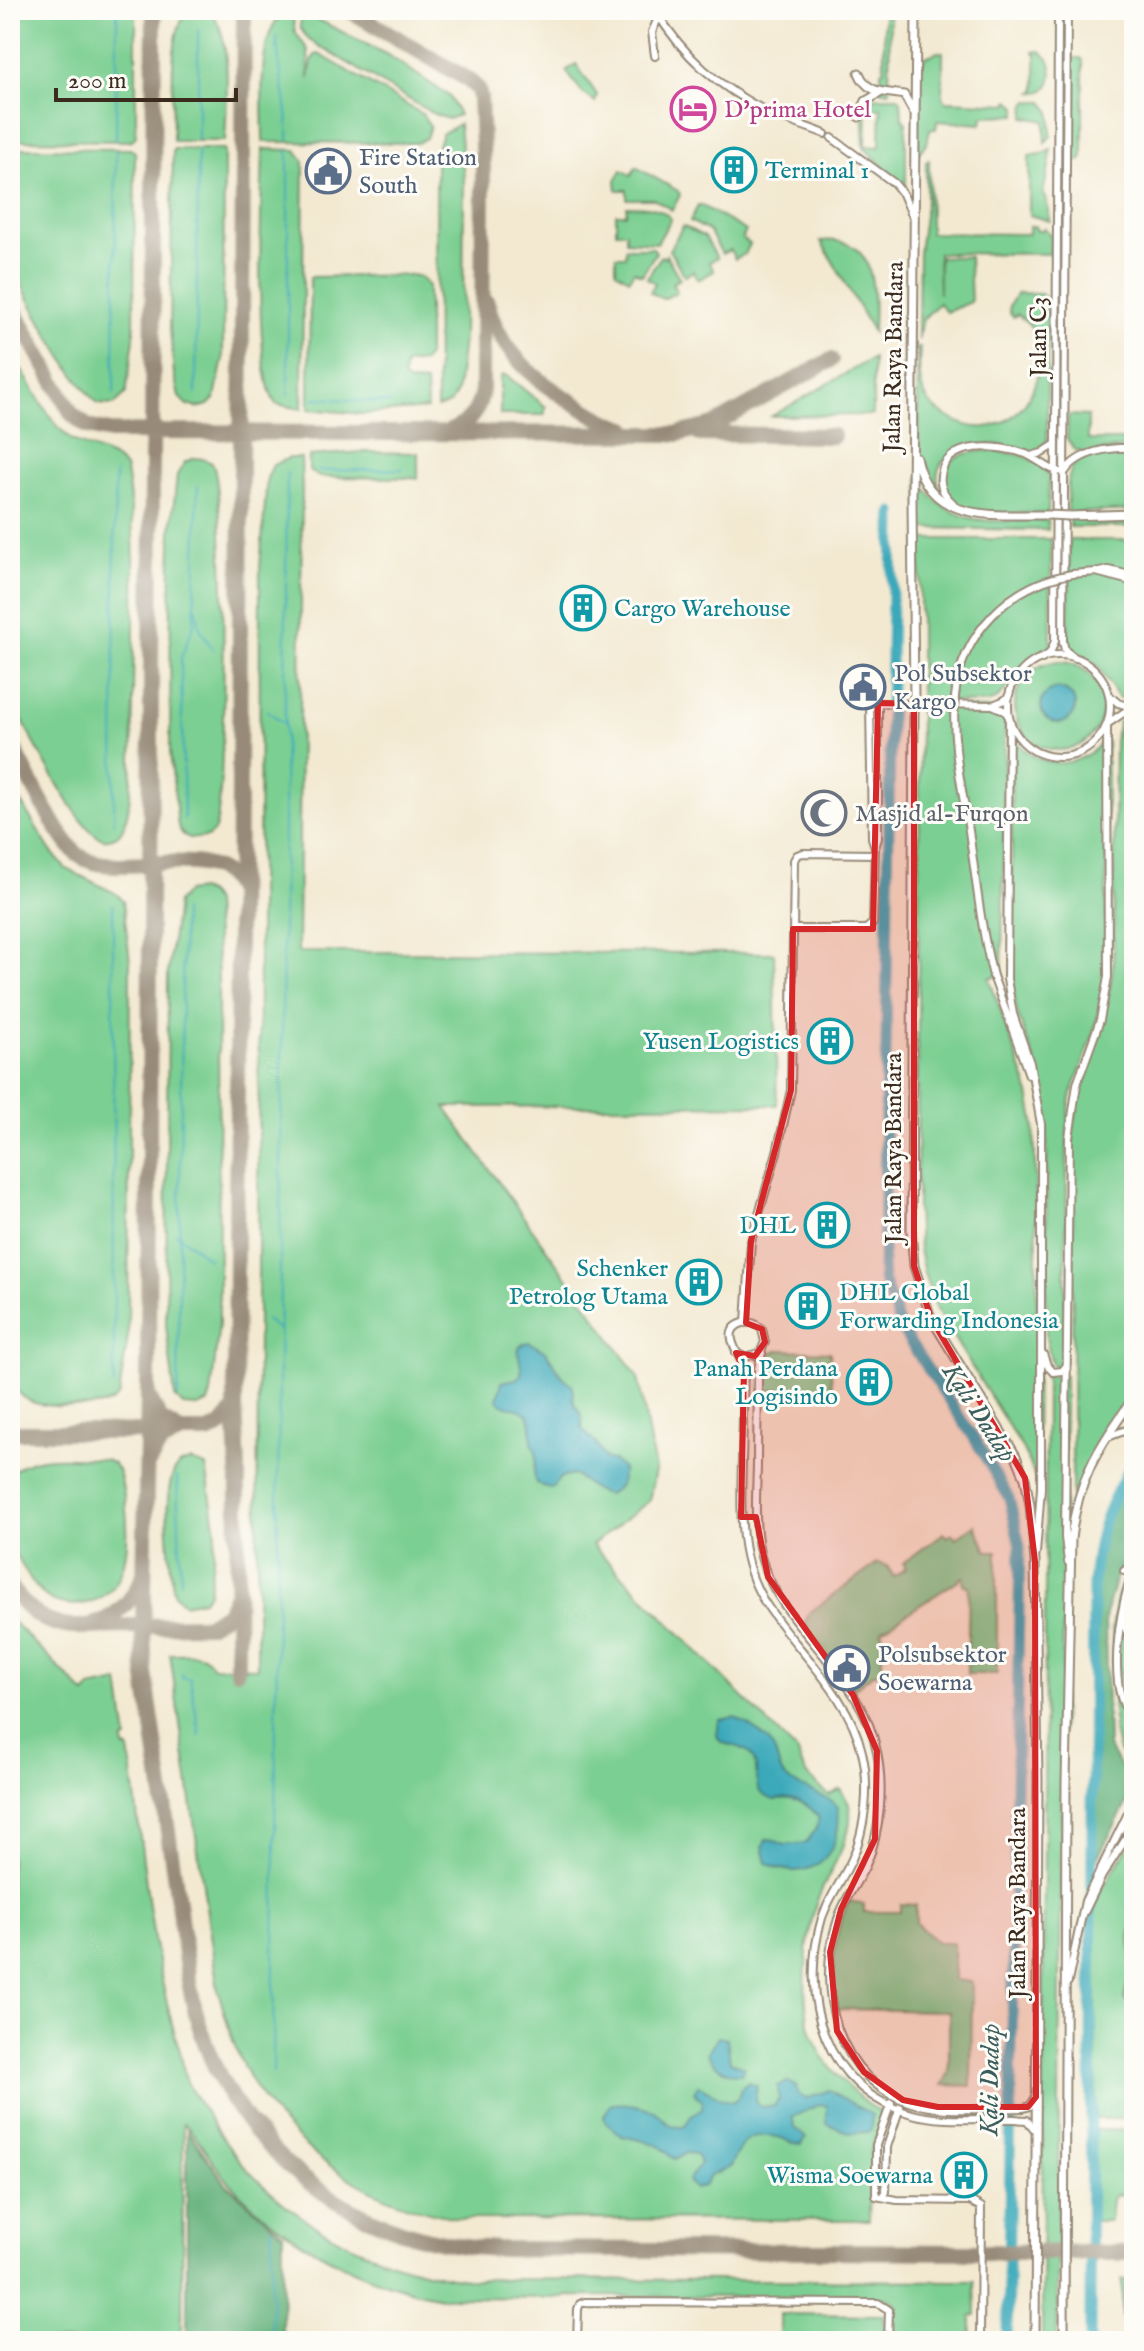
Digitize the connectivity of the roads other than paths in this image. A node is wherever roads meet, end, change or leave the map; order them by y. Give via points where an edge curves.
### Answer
1 (916, 10) edge
2 (1058, 10) edge
3 (1067, 10) edge
4 (657, 13) edge
5 (655, 56) dead end
6 (859, 73) dead end
7 (883, 93) junction
8 (859, 117) dead end
9 (915, 119) junction
10 (915, 220) junction
11 (913, 427) junction
12 (1060, 443) junction
13 (1134, 448) edge
14 (1030, 456) junction
15 (1086, 456) junction
16 (1065, 472) junction
17 (1056, 473) junction
18 (1133, 514) edge
19 (995, 515) junction
20 (1096, 572) junction
21 (1134, 576) edge
22 (1134, 582) edge
23 (1075, 658) junction
24 (1042, 659) junction
25 (1009, 695) junction
26 (1109, 695) junction
27 (993, 705) junction
28 (1132, 708) edge
29 (1009, 717) junction
30 (1107, 724) junction
31 (875, 851) junction
32 (793, 929) junction
33 (1035, 1089) junction
34 (746, 1323) junction
35 (1041, 1339) junction
36 (763, 1349) junction
37 (736, 1353) junction
38 (1068, 1359) junction
39 (1134, 1397) edge
40 (1134, 1426) edge
41 (1101, 1444) junction
42 (741, 1517) junction
43 (756, 1517) junction
44 (760, 1559) junction
45 (746, 1561) junction
46 (1035, 1561) junction
47 (1134, 1563) edge
48 (1069, 1564) junction
49 (1134, 1570) edge
50 (1124, 1571) dead end
51 (1122, 1606) junction
52 (794, 1616) junction
53 (783, 1625) junction
54 (1134, 1646) edge
55 (1134, 1718) edge
56 (1134, 1801) edge
57 (1134, 1826) edge
58 (1109, 1856) junction
59 (1076, 1937) junction
60 (1065, 2002) junction
61 (894, 2096) junction
62 (1036, 2097) junction
63 (903, 2100) junction
64 (890, 2106) junction
65 (899, 2109) junction
66 (1036, 2131) junction
67 (883, 2197) junction
68 (577, 2341) edge
69 (888, 2341) edge
70 (980, 2341) edge
71 (1035, 2341) edge
72 (1064, 2341) edge

1 - 9 main road, Jalan Raya Bandara
2 - 12 street, Jalan C3
3 - 12 street, Jalan C3
4 - 5 street via 652,32
4 - 10 street via 686,55 715,80 766,111 829,136 894,183
6 - 7 main road via 868,87
7 - 8 main road via 866,101
7 - 9 main road via 908,98
9 - 10 main road, Jalan Raya Bandara
10 - 11 main road, Jalan Raya Bandara
11 - 19 main road via 918,466 936,495 962,511
11 - 46 main road, Jalan Raya Bandara, bridge via 914,1266 931,1318 1001,1429 1025,1478
12 - 14 street
12 - 15 street
12 - 16 street, Jalan C3
12 - 17 street, Jalan C3
13 - 15 street
14 - 17 street
14 - 19 street via 986,447 960,452 945,464 940,482 947,498 963,508
15 - 16 street
16 - 17 street
16 - 23 street, Jalan C3 via 1063,642
17 - 24 street, Jalan C3 via 1055,641
18 - 19 main road, bridge
20 - 21 street
20 - 22 street, Jalan Raya Bandara
20 - 33 street, Jalan Raya Bandara, bridge via 1045,579 1005,601 970,646 956,685 956,747 993,976
23 - 24 street
23 - 26 street via 1091,666
24 - 25 street via 1022,671
25 - 27 street
25 - 29 street
26 - 28 street
26 - 30 street
27 - 29 street
27 - 31 street via 874,703
28 - 30 street
29 - 30 street via 1028,746 1053,757 1089,747
29 - 33 street, Jalan Raya Bandara via 1007,979
30 - 38 street, Jalan Raya Bandara via 1109,967 1100,1020 1077,1084 1070,1124
31 - 32 street via 797,855
31 - 32 street via 871,926
32 - 34 street via 791,1090 751,1241
33 - 35 street, Jalan Raya Bandara via 1041,1124
34 - 36 street via 762,1329
34 - 37 street via 732,1333
35 - 38 street via 1051,1370 1064,1370
35 - 46 street, Jalan Raya Bandara
36 - 37 street via 750,1357
36 - 43 street via 758,1369
37 - 42 street via 744,1369
38 - 48 street, Jalan Raya Bandara
39 - 40 street
39 - 41 main road, Jalan Raya Bandara
40 - 41 street
41 - 48 main road, Jalan Raya Bandara via 1080,1487
42 - 43 street
42 - 45 street
43 - 44 street
44 - 45 street
44 - 52 street
45 - 53 street via 765,1602
46 - 62 main road, Jalan Raya Bandara
47 - 50 street
48 - 60 main road, Jalan Raya Bandara
49 - 51 street
51 - 54 street
51 - 55 street via 1120,1699
52 - 53 street
52 - 61 street via 853,1695 877,1751 875,1839 837,1922 830,1952 830,1998 845,2047 864,2072
53 - 64 street via 850,1718 864,1766 860,1836 828,1904 816,1951 820,2027 845,2072
56 - 58 street
57 - 58 street
58 - 59 street
58 - 59 street via 1085,1901
59 - 60 street
60 - 72 main road, Jalan Raya Bandara
61 - 63 street
61 - 64 street
62 - 63 street via 1024,2108 938,2107
62 - 66 main road, Jalan Raya Bandara
63 - 65 street
64 - 65 street
64 - 67 street via 875,2152 875,2193
65 - 66 street via 938,2118 1023,2119
65 - 67 street via 887,2147
66 - 71 main road, Jalan Raya Bandara
67 - 70 street via 979,2204
68 - 69 street via 580,2304 614,2302 881,2304 889,2313

